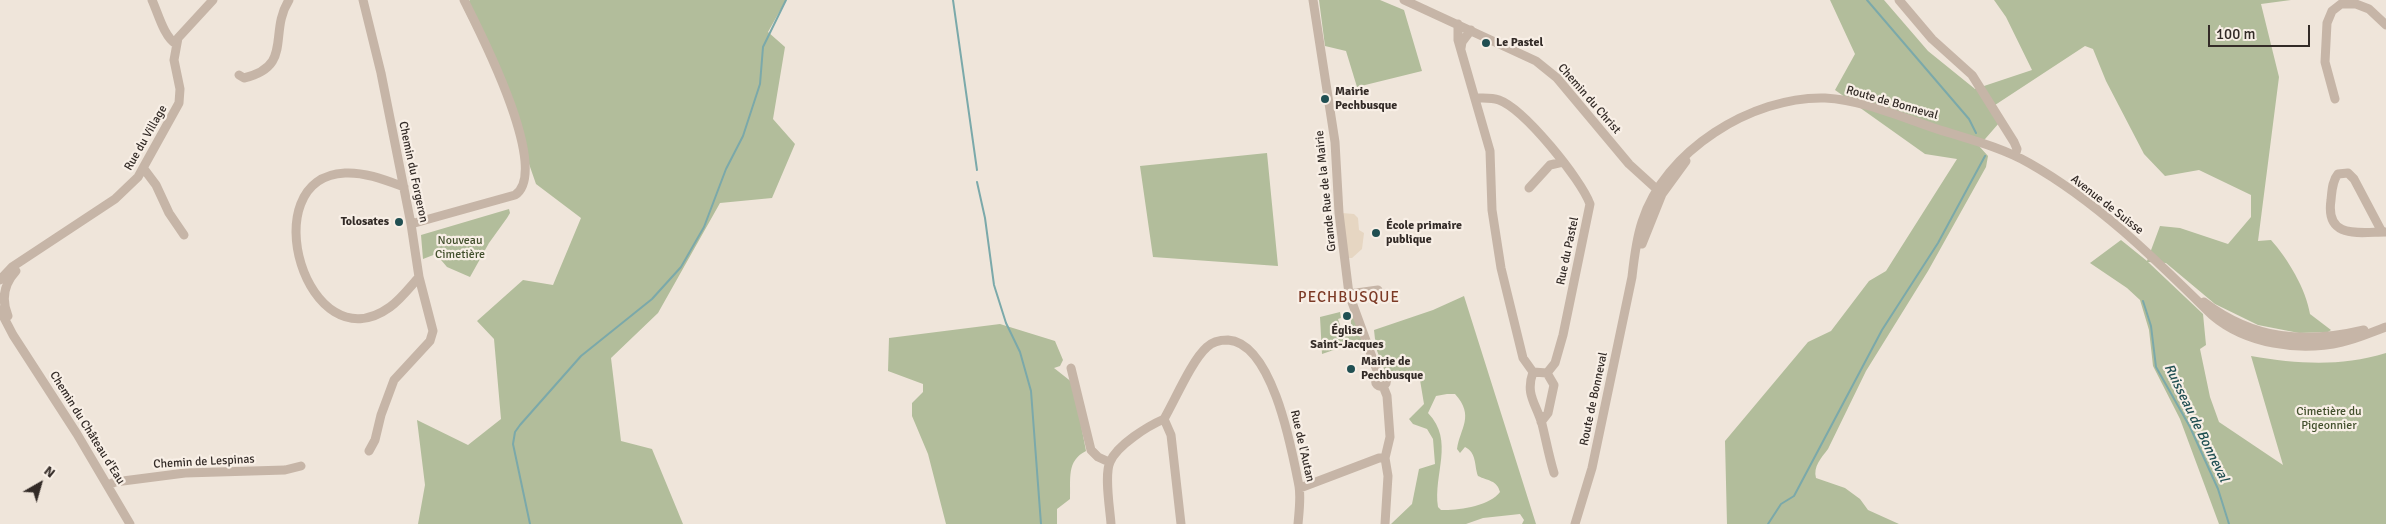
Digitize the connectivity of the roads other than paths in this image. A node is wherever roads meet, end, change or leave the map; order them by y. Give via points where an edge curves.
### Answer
1 (152, 0) edge
2 (213, 0) edge
3 (289, 0) edge
4 (363, 0) edge
5 (464, 0) edge
6 (1313, 0) edge
7 (1404, 0) edge
8 (1898, 0) edge
9 (1458, 24) junction
10 (2386, 25) edge
11 (1471, 30) junction
12 (176, 44) junction
13 (1461, 48) junction
14 (239, 75) dead end
15 (1476, 98) junction
16 (2335, 99) dead end
17 (2015, 156) junction
18 (1563, 162) junction
19 (144, 169) junction
20 (404, 187) junction
21 (1529, 188) dead end
22 (1659, 192) junction
23 (411, 224) junction
24 (2384, 232) edge
25 (184, 235) dead end
26 (419, 277) junction
27 (4, 278) edge
28 (2178, 282) junction
29 (1378, 290) dead end
30 (1349, 294) junction
31 (3, 317) edge
32 (2386, 322) edge
33 (2386, 327) edge
34 (1070, 368) dead end
35 (1533, 372) junction
36 (1547, 372) junction
37 (1164, 419) junction
38 (1542, 422) junction
39 (369, 451) dead end
40 (1385, 458) junction
41 (1110, 462) junction
42 (301, 466) dead end
43 (1554, 473) dead end
44 (108, 485) junction
45 (1300, 488) junction
46 (130, 524) edge
47 (1111, 524) edge
48 (1181, 524) edge
49 (1298, 524) edge
50 (1385, 524) edge
51 (1575, 524) edge

1 - 12 street via 172,42
2 - 12 street
3 - 14 street via 280,17 278,49 271,65 264,72 250,77
4 - 20 street, Chemin du Forgeron
5 - 23 street via 502,79 521,140 526,178 520,192 515,195
6 - 30 street, Grande Rue de la Mairie via 1335,142
7 - 9 street, Chemin du Christ
8 - 17 street via 1932,39 1979,84 2014,142
9 - 11 street, Chemin du Christ
9 - 13 street
10 - 16 street via 2369,9 2356,4 2341,4 2332,11 2327,23 2325,62
11 - 13 street
11 - 22 street, Chemin du Christ via 1527,55 1548,70 1629,164
12 - 19 street, Rue du Village via 174,60 180,89 179,103
13 - 15 street
15 - 18 street, Rue du Pastel via 1489,97 1507,104
15 - 35 street via 1490,150 1492,210 1501,268 1523,358
17 - 22 street, Route de Bonneval via 1876,109 1826,98 1796,100 1757,111 1707,138
17 - 28 street, Avenue de Suisse via 2045,173 2107,218
18 - 21 street via 1550,165
18 - 36 street, Rue du Pastel via 1587,197 1590,209 1563,335 1555,363
19 - 25 street
19 - 27 street, Rue du Village via 133,184 115,199
20 - 23 street, Chemin du Forgeron
20 - 26 street via 366,175 344,173 320,182 306,196 298,215 296,248 301,269 311,289 325,304 344,316 378,314 390,307
22 - 51 street, Route de Bonneval via 1632,277 1592,468
23 - 26 street, Chemin du Forgeron
24 - 24 street via 2348,233 2337,226 2330,208 2338,174 2348,173 2354,179
26 - 39 street, Chemin du Forgeron via 433,336 394,380
27 - 31 street, Chemin du Château d'Eau
28 - 32 street, Avenue de Suisse via 2221,314 2269,334 2293,338 2327,337
28 - 33 street, Avenue de Suisse via 2225,326 2261,340 2294,346 2329,344 2352,340
29 - 30 street
30 - 40 street, Grande Rue de la Mairie via 1379,376 1376,383 1383,386 1387,396 1390,438
31 - 44 street, Chemin du Château d'Eau
34 - 41 street via 1092,450
35 - 36 street
35 - 38 street via 1530,392
36 - 38 street via 1554,385 1548,413
37 - 41 street via 1146,427
37 - 45 street, Rue de l'Autan via 1207,347 1224,340 1242,344 1261,366 1280,403
37 - 48 street via 1171,435
38 - 43 street
40 - 45 street
40 - 50 street, Grande Rue de la Mairie via 1388,476
41 - 47 street
42 - 44 street, Chemin de Lespinas via 285,470 185,473
44 - 46 street, Chemin du Château d'Eau
45 - 49 street, Rue de l'Autan

